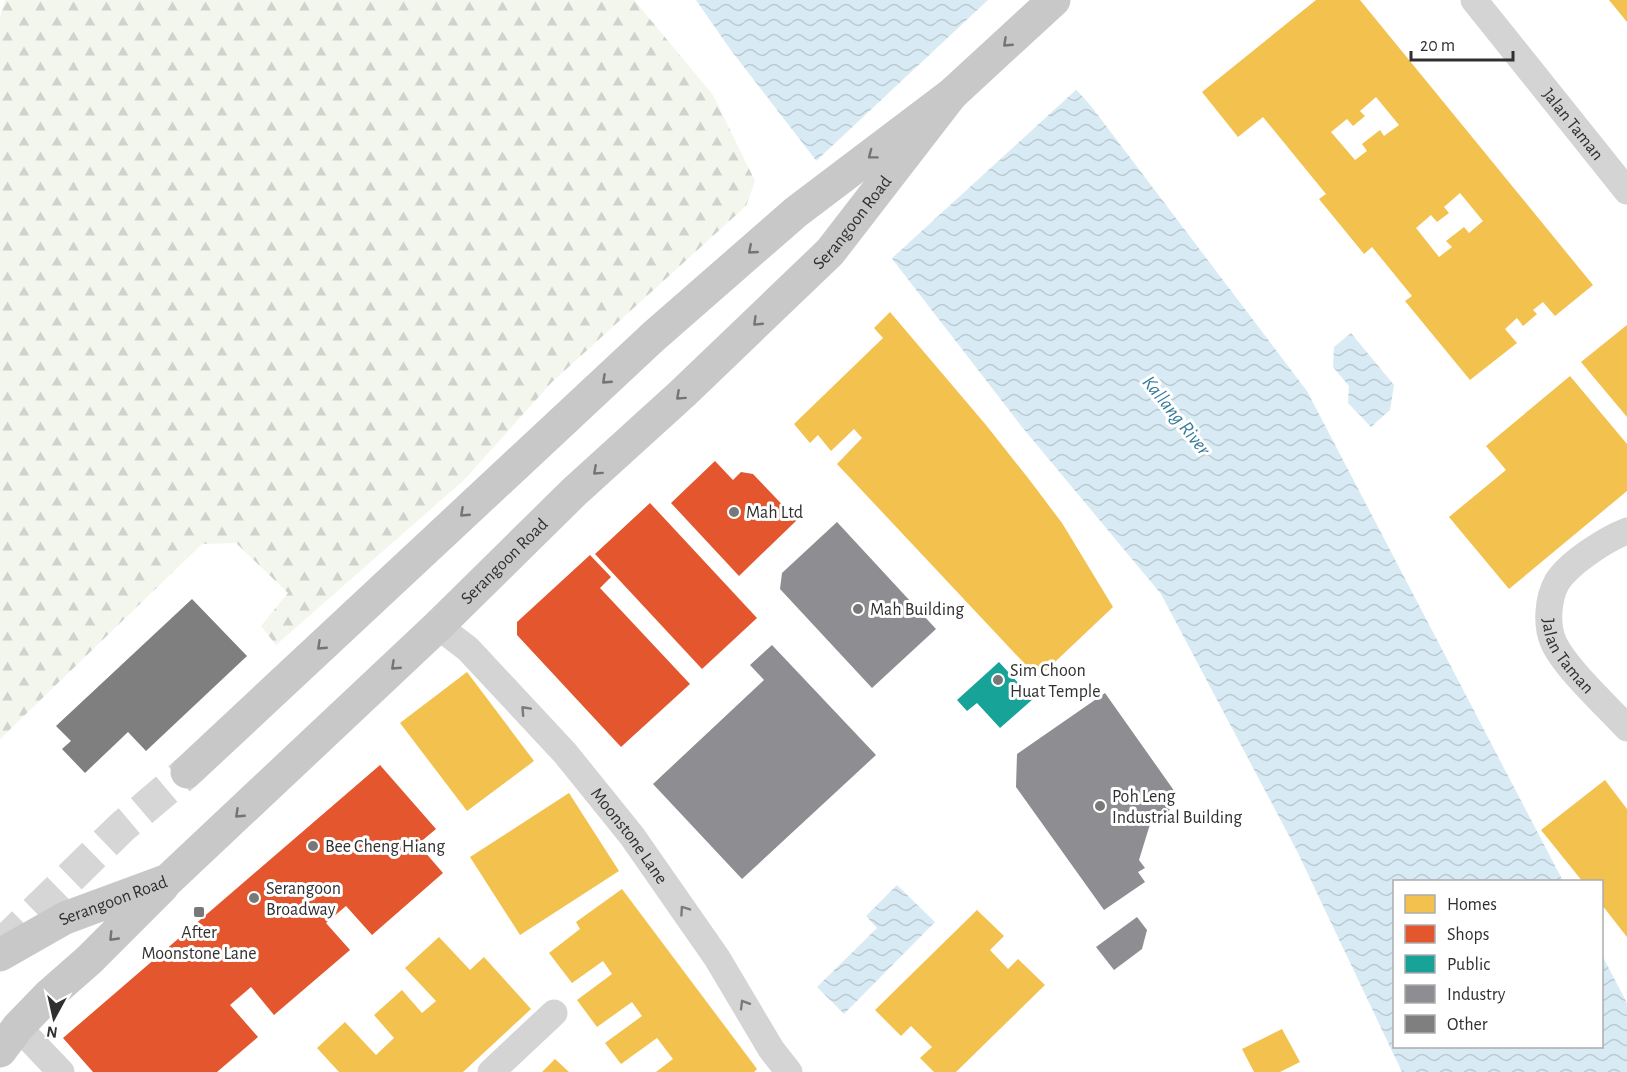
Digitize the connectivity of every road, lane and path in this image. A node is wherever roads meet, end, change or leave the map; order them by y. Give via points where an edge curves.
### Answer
1 (1474, 0) edge
2 (1052, 2) edge
3 (952, 94) junction
4 (1627, 191) edge
5 (1627, 531) edge
6 (438, 626) junction
7 (1627, 728) edge
8 (187, 772) tunnel mouth
9 (168, 880) junction
10 (64, 918) junction
11 (0, 932) edge
12 (0, 955) edge
13 (554, 1013) dead end
14 (6, 1034) edge
15 (61, 1072) edge
16 (491, 1072) edge
17 (789, 1072) edge

1 - 4 street, Jalan Taman
2 -> 3 main road, Serangoon Road
3 -> 6 main road, Serangoon Road via 830,252 574,492
3 -> 8 main road, Serangoon Road via 796,212 654,336
5 - 7 street, Jalan Taman via 1589,552 1560,578 1548,623 1561,656
6 -> 9 main road, Serangoon Road
17 -> 6 street, Moonstone Lane via 717,958 632,836 565,753 468,649
9 - 10 main road, Serangoon Road
9 -> 14 main road via 90,960
10 - 11 main road
10 - 12 main road, Serangoon Road
13 - 16 street
14 - 15 street

